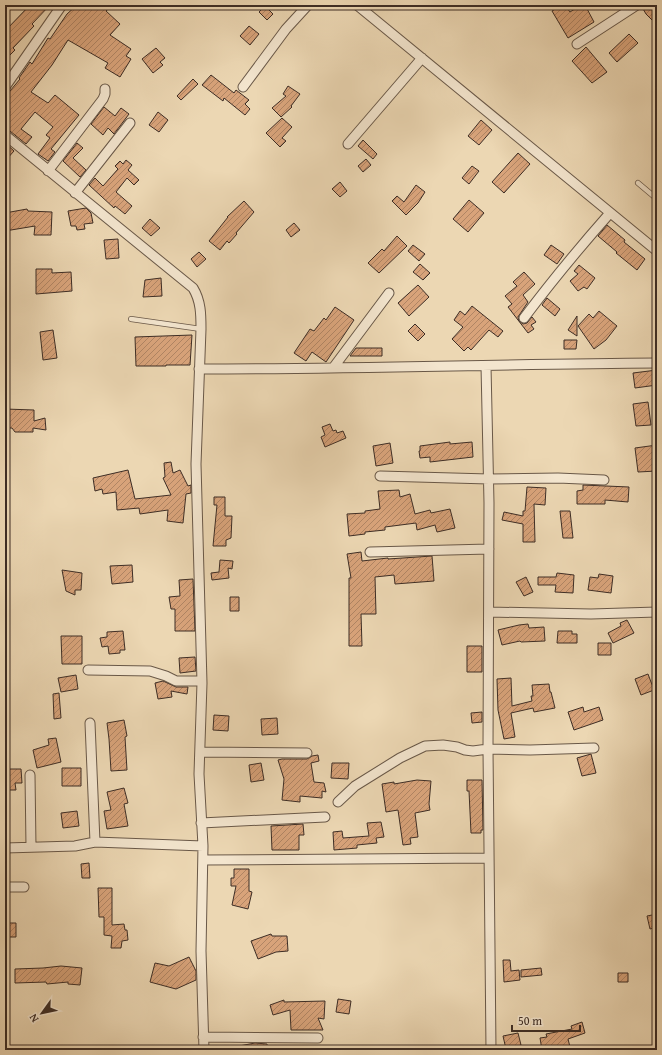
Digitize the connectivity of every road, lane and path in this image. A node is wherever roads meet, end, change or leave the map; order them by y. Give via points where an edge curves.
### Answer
1 (62, 5) edge
2 (308, 5) edge
3 (357, 5) edge
4 (637, 5) edge
5 (577, 44) dead end
6 (422, 58) junction
7 (5, 87) edge
8 (243, 87) dead end
9 (104, 89) dead end
10 (130, 123) dead end
11 (5, 135) edge
12 (348, 144) dead end
13 (48, 171) junction
14 (638, 183) dead end
15 (75, 193) junction
16 (657, 199) edge
17 (610, 213) junction
18 (657, 251) edge
19 (389, 293) dead end
20 (524, 318) dead end
21 (131, 319) dead end
22 (201, 329) junction
23 (657, 363) edge
24 (486, 366) junction
25 (333, 368) junction
26 (199, 369) junction
27 (380, 476) dead end
28 (488, 479) junction
29 (604, 480) dead end
30 (489, 549) junction
31 (370, 552) dead end
32 (489, 612) junction
33 (657, 612) edge
34 (88, 670) dead end
35 (202, 681) junction
36 (90, 724) dead end
37 (594, 748) dead end
38 (488, 749) junction
39 (200, 752) junction
40 (307, 753) dead end
41 (30, 776) dead end
42 (338, 802) dead end
43 (324, 817) dead end
44 (201, 823) junction
45 (95, 842) junction
46 (203, 846) junction
47 (5, 848) edge
48 (31, 848) junction
49 (489, 858) junction
50 (203, 860) junction
51 (24, 887) dead end
52 (5, 888) edge
53 (203, 1037) junction
54 (318, 1038) dead end
55 (204, 1050) edge
56 (491, 1050) edge

1 - 7 street
2 - 8 street via 286,29
3 - 6 street
4 - 5 street
6 - 12 street
6 - 17 street
9 - 13 street via 103,99
10 - 15 street
11 - 13 street
13 - 15 street
14 - 16 lane
15 - 22 street via 193,288 200,307
17 - 18 street
17 - 20 street
19 - 25 street
21 - 22 lane
22 - 26 street
23 - 24 street
24 - 25 street
24 - 28 street
25 - 26 street
26 - 35 street via 196,464
27 - 28 street
28 - 29 street
28 - 30 street
30 - 31 street
30 - 32 street
32 - 33 street
32 - 38 street
34 - 35 street via 150,671 176,681
35 - 39 street
36 - 45 street
37 - 38 street
38 - 42 street via 473,751 443,744 425,746 355,786
38 - 49 street
39 - 40 street
39 - 44 street
41 - 48 street
43 - 44 street
44 - 46 street
45 - 46 street
45 - 48 street via 75,846
46 - 50 street
47 - 48 street
49 - 50 street
49 - 56 street
50 - 53 street
51 - 52 street
53 - 54 street
53 - 55 street

